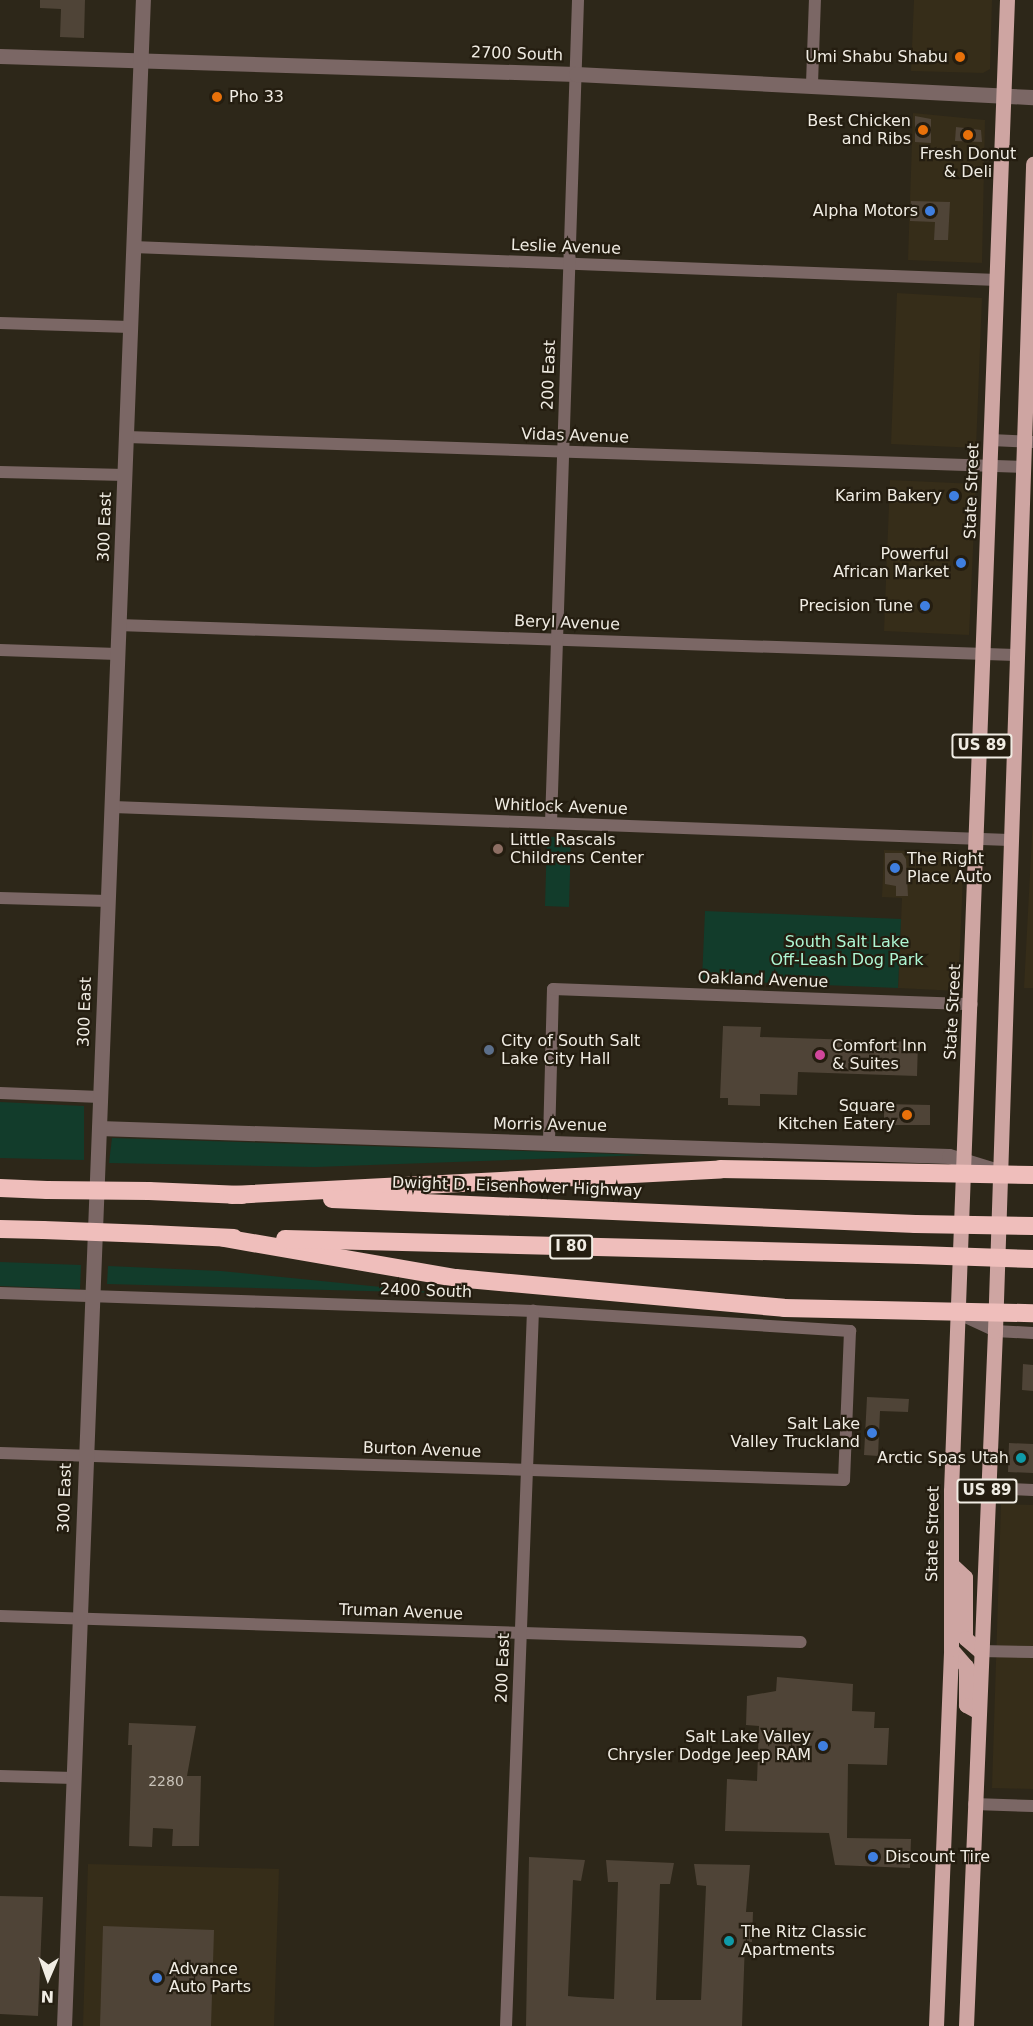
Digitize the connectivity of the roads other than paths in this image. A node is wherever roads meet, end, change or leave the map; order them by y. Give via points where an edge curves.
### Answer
1 (143, 0) edge
2 (578, 0) edge
3 (815, 0) edge
4 (1007, 0) edge
5 (0, 56) edge
6 (141, 61) junction
7 (576, 74) junction
8 (812, 84) junction
9 (1003, 95) junction
10 (1033, 97) edge
11 (1033, 164) edge
12 (133, 248) junction
13 (570, 264) junction
14 (1031, 264) edge
15 (997, 280) junction
16 (0, 323) edge
17 (130, 327) junction
18 (127, 437) junction
19 (991, 440) junction
20 (1028, 442) edge
21 (563, 452) junction
22 (991, 466) junction
23 (1022, 467) junction
24 (0, 472) edge
25 (125, 475) junction
26 (118, 625) junction
27 (557, 639) junction
28 (0, 650) edge
29 (117, 654) junction
30 (985, 654) junction
31 (1015, 655) junction
32 (112, 807) junction
33 (551, 824) junction
34 (978, 839) junction
35 (1009, 840) junction
36 (0, 898) edge
37 (108, 901) junction
38 (972, 1004) junction
39 (0, 1094) edge
40 (100, 1097) junction
41 (99, 1128) junction
42 (549, 1141) junction
43 (964, 1165) junction
44 (998, 1171) junction
45 (1033, 1175) edge
46 (0, 1188) edge
47 (232, 1195) junction
48 (1033, 1226) edge
49 (0, 1229) edge
50 (224, 1238) junction
51 (1033, 1259) edge
52 (0, 1293) edge
53 (91, 1296) junction
54 (533, 1311) junction
55 (995, 1313) junction
56 (1033, 1313) edge
57 (959, 1314) junction
58 (994, 1332) junction
59 (1033, 1333) edge
60 (0, 1453) edge
61 (85, 1456) junction
62 (527, 1470) junction
63 (844, 1480) joint
64 (987, 1488) junction
65 (1033, 1490) edge
66 (951, 1564) junction
67 (0, 1616) edge
68 (78, 1618) junction
69 (521, 1633) junction
70 (801, 1642) dead end
71 (951, 1649) junction
72 (980, 1651) junction
73 (1033, 1652) edge
74 (977, 1711) junction
75 (0, 1776) edge
76 (74, 1778) junction
77 (974, 1804) junction
78 (1033, 1806) edge
79 (64, 2026) edge
80 (506, 2026) edge
81 (936, 2026) edge
82 (966, 2026) edge

1 - 6 street, 300 East
2 - 7 street, 200 East
3 - 8 street
4 - 9 main road, State Street / US 89
5 - 6 street, 2700 South
6 - 7 street, 2700 South
6 - 12 street, 300 East
7 - 8 street, 2700 South
7 - 13 street, 200 East
8 - 9 street, 2700 South
9 - 10 street, 2700 South
9 - 15 main road, State Street / US 89
11 - 14 main road, US 89
12 - 13 street, Leslie Avenue
12 - 17 street, 300 East
13 - 15 street, Leslie Avenue
13 - 21 street, 200 East
14 - 20 main road, US 89
15 - 19 main road, State Street / US 89
16 - 17 street
17 - 18 street, 300 East
18 - 21 street, Vidas Avenue
18 - 25 street, 300 East
19 - 20 street
19 - 22 main road, State Street / US 89
20 - 23 main road, US 89
21 - 22 street, Vidas Avenue
21 - 27 street, 200 East
22 - 23 street, Vidas Avenue
22 - 30 main road, State Street / US 89
23 - 31 main road, US 89
24 - 25 street
25 - 26 street, 300 East
26 - 27 street, Beryl Avenue
26 - 29 street, 300 East
27 - 30 street, Beryl Avenue
27 - 33 street, 200 East
28 - 29 street
29 - 32 street, 300 East
30 - 31 street, Beryl Avenue
30 - 34 main road, State Street / US 89
31 - 35 main road, US 89
32 - 33 street, Whitlock Avenue
32 - 37 street, 300 East
33 - 34 street, Whitlock Avenue
34 - 35 street, Whitlock Avenue
34 - 38 main road, State Street / US 89
35 - 44 main road, US 89
36 - 37 street
37 - 40 street, 300 East
38 - 42 street, Oakland Avenue via 554,989
38 - 43 main road, State Street / US 89
39 - 40 street
40 - 41 street, 300 East
41 - 42 street, Morris Avenue
41 - 53 street, 300 East
42 - 43 street, Morris Avenue
43 - 44 highway
43 - 47 highway via 720,1169
43 - 57 main road, State Street / US 89
44 - 45 highway
44 - 55 main road, US 89
46 - 47 highway, Dwight D. Eisenhower Highway, bridge
47 - 48 highway, Dwight D. Eisenhower Highway, bridge
49 - 50 highway, I 80, bridge
50 - 51 highway, I 80, bridge
50 - 57 highway via 456,1278 784,1308
52 - 53 street, 2400 South
53 - 54 street, 2400 South
53 - 61 street, 300 East
54 - 62 street, 200 East
54 - 63 street, 2400 South via 850,1331
55 - 56 highway
55 - 57 highway
55 - 58 main road, US 89
57 - 58 street
57 - 66 main road, State Street / US 89
58 - 59 street
58 - 64 main road, US 89
60 - 61 street, Burton Avenue
61 - 62 street, Burton Avenue
61 - 68 street, 300 East
62 - 63 street, Burton Avenue
62 - 69 street, 200 East
64 - 65 street
64 - 72 main road, US 89
66 - 71 main road, State Street / US 89
66 - 72 main road via 965,1577 965,1638
67 - 68 street, Truman Avenue
68 - 69 street, Truman Avenue
68 - 76 street, 300 East
69 - 70 street, Truman Avenue
69 - 80 street, 200 East
71 - 74 main road via 966,1666 966,1705
71 - 81 main road, State Street / US 89
72 - 73 street
72 - 74 main road, US 89
74 - 77 main road, US 89
75 - 76 street
76 - 79 street, 300 East
77 - 78 street
77 - 82 main road, US 89

